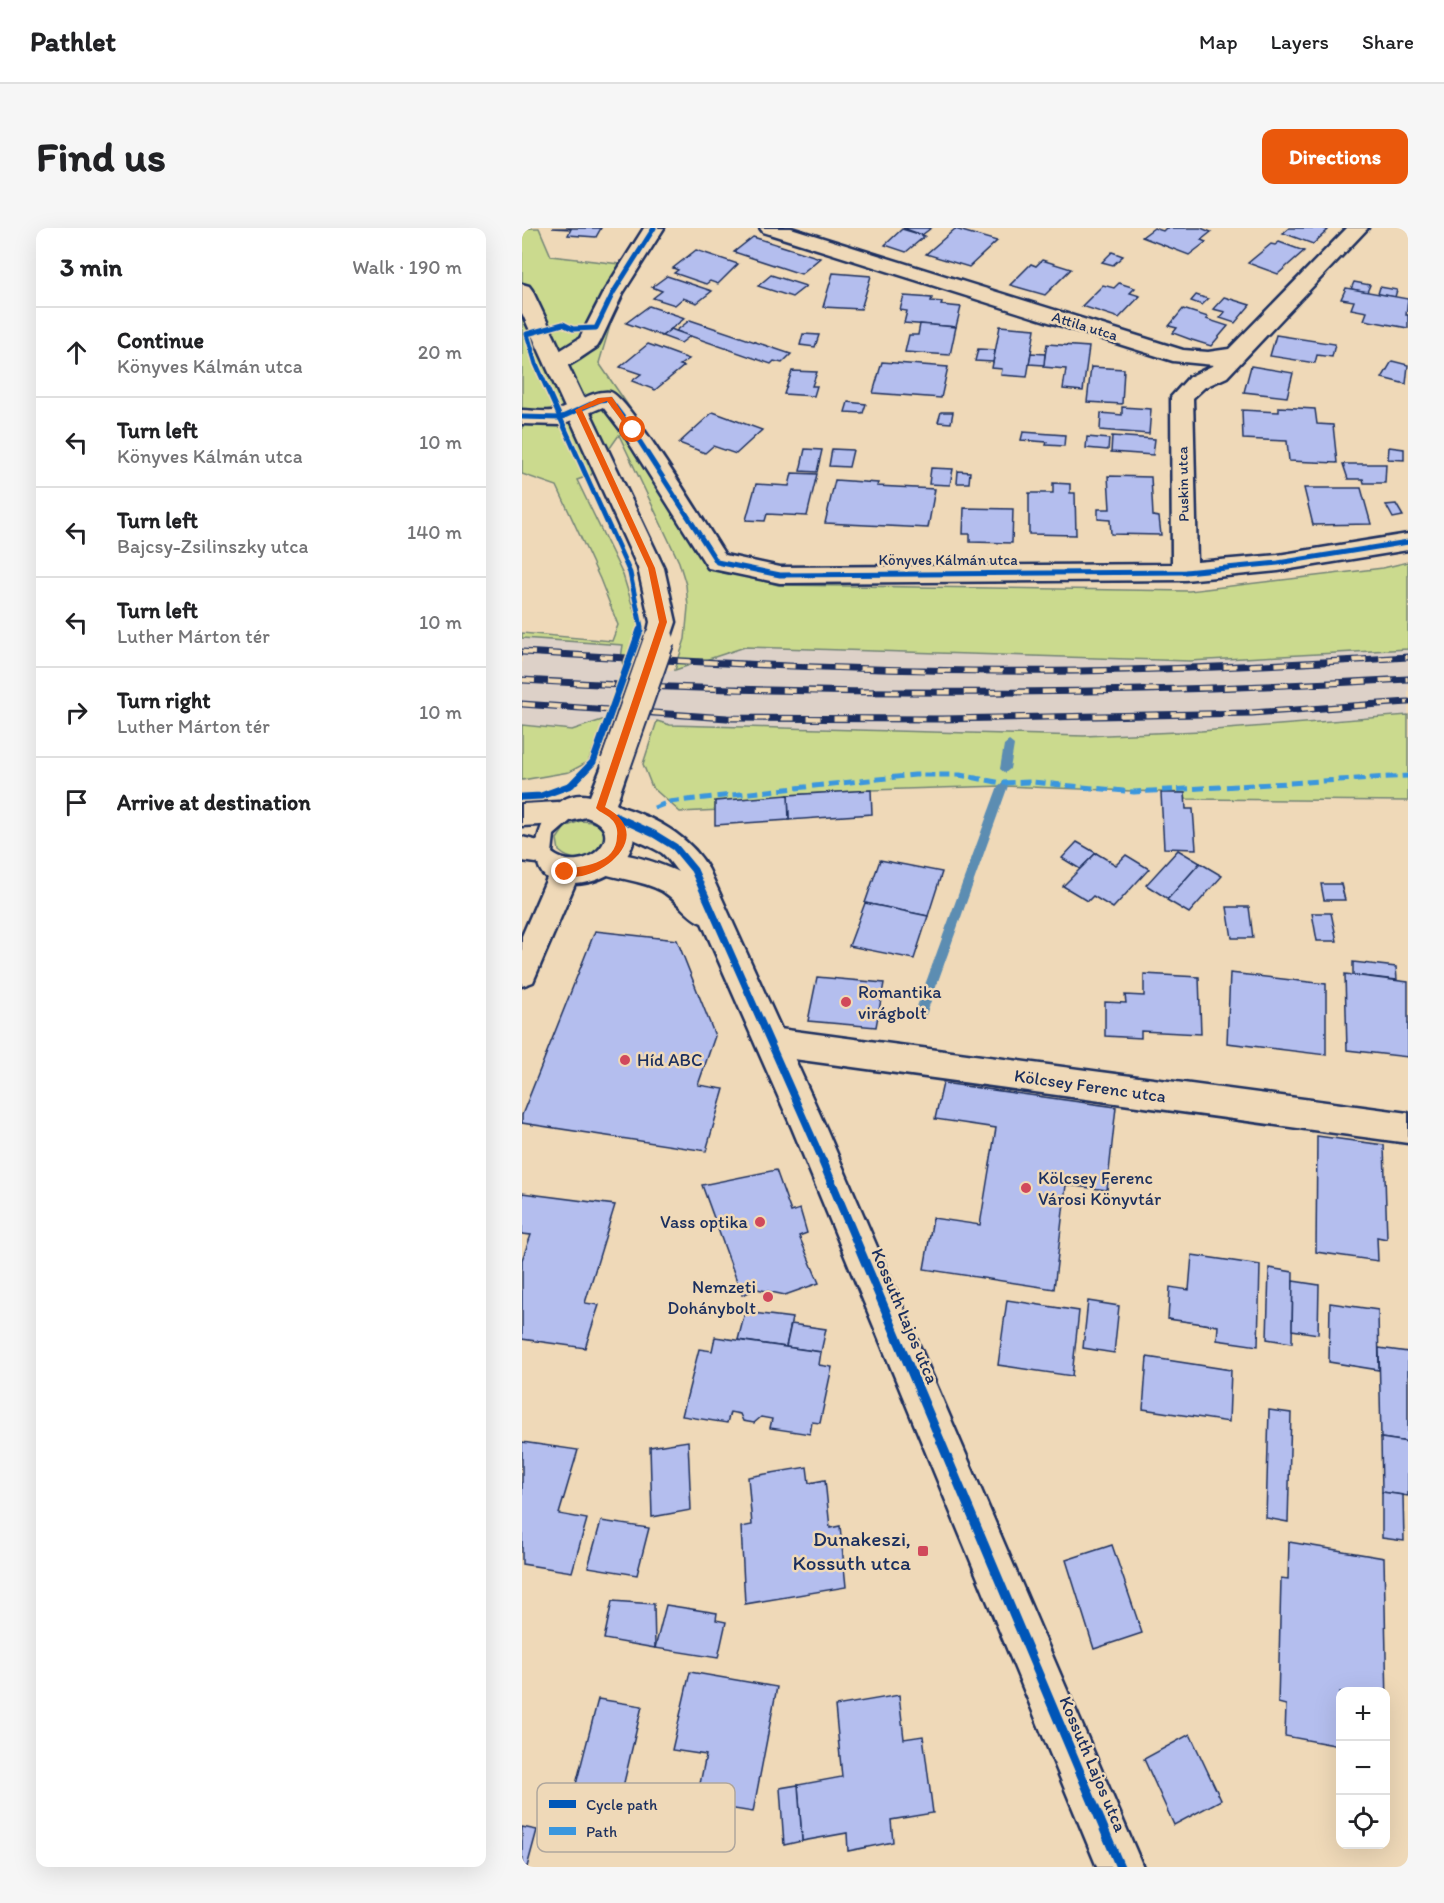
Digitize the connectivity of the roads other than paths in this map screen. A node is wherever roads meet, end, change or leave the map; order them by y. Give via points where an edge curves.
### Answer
1 (654, 228) edge
2 (770, 228) edge
3 (1358, 228) edge
4 (522, 290) edge
5 (1233, 355) junction
6 (1181, 356) junction
7 (556, 363) junction
8 (1182, 397) junction
9 (569, 414) junction
10 (522, 417) edge
11 (1408, 542) edge
12 (1185, 572) junction
13 (607, 812) junction
14 (558, 813) junction
15 (522, 815) edge
16 (529, 850) edge
17 (605, 863) junction
18 (565, 872) junction
19 (718, 926) junction
20 (522, 974) edge
21 (772, 1042) junction
22 (1408, 1128) edge
23 (1120, 1867) edge

1 - 7 street via 613,293 589,342
2 - 6 street, Attila utca
3 - 5 street
4 - 7 street
5 - 6 street, Attila utca via 1208,359
5 - 8 street via 1219,372 1197,382
6 - 8 street, Puskin utca
7 - 9 street
8 - 12 street, Puskin utca
9 - 10 street
9 - 12 street, Könyves Kálmán utca via 609,399 717,562 780,575
9 - 13 street, bridge via 651,568 663,622 616,764
11 - 12 street, Könyves Kálmán utca via 1278,563
13 - 14 street via 586,806
13 - 17 street via 621,827 622,839
13 - 19 street, Kossuth Lajos utca via 675,848 694,870
14 - 15 street
14 - 16 street via 545,823
16 - 18 street via 551,868
17 - 18 street via 579,873
17 - 19 street, Kossuth Lajos utca via 655,873 678,884
18 - 20 street
19 - 21 street, Kossuth Lajos utca
21 - 22 street, Kölcsey Ferenc utca
21 - 23 street, Kossuth Lajos utca

